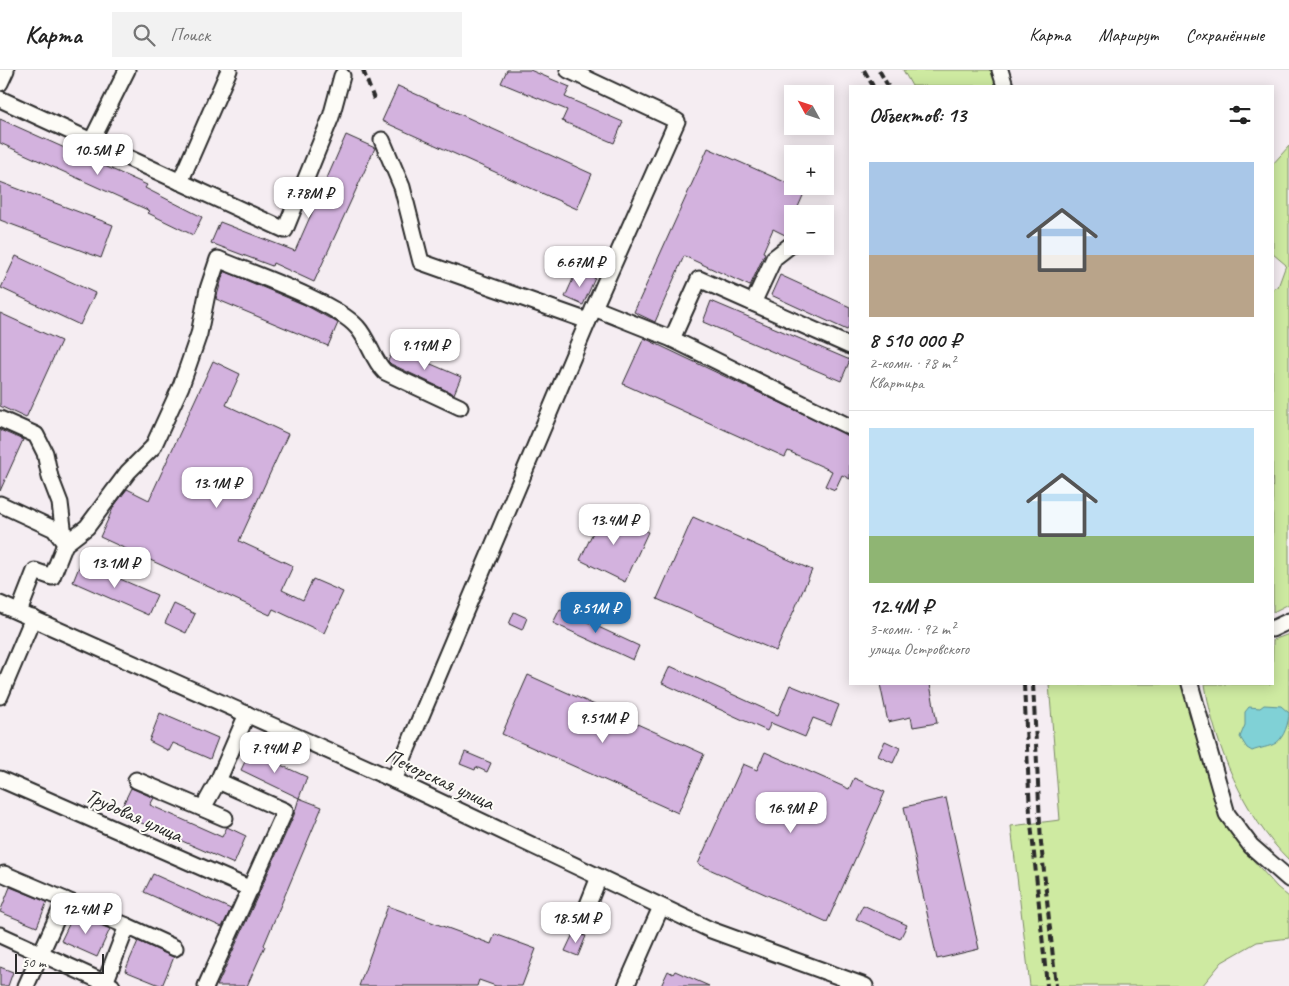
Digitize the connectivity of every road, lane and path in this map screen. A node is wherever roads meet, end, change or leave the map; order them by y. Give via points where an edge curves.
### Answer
1 (6, 70) edge
2 (127, 70) edge
3 (229, 70) edge
4 (568, 70) edge
5 (1000, 70) edge
6 (342, 76) dead end
7 (0, 83) edge
8 (1005, 85) edge
9 (0, 99) edge
10 (382, 140) dead end
11 (90, 142) junction
12 (180, 182) junction
13 (784, 250) edge
14 (753, 302) junction
15 (591, 314) junction
16 (672, 339) junction
17 (849, 346) edge
18 (460, 407) dead end
19 (0, 419) edge
20 (849, 426) edge
21 (0, 504) edge
22 (65, 544) junction
23 (0, 604) edge
24 (26, 616) junction
25 (1289, 621) edge
26 (1274, 628) edge
27 (1190, 685) edge
28 (0, 696) edge
29 (247, 714) junction
30 (0, 779) edge
31 (136, 780) dead end
32 (394, 780) junction
33 (218, 781) junction
34 (202, 808) junction
35 (225, 818) dead end
36 (4, 874) dead end
37 (599, 878) junction
38 (1289, 880) edge
39 (251, 889) junction
40 (65, 900) junction
41 (661, 907) junction
42 (126, 926) junction
43 (578, 927) dead end
44 (0, 935) edge
45 (175, 948) dead end
46 (41, 954) junction
47 (104, 984) edge
48 (26, 986) edge
49 (206, 986) edge
50 (626, 986) edge
51 (865, 986) edge

1 - 7 street
2 - 11 street
3 - 12 street
4 - 15 street via 677,121
5 - 8 street
6 - 12 street via 331,117 284,230
9 - 11 street
10 - 15 street via 402,187 421,262
11 - 12 street
13 - 14 street via 774,258
14 - 16 street via 699,279
14 - 17 street
15 - 16 street
15 - 32 street
16 - 20 street
18 - 22 street via 385,372 376,363 357,327 328,306 218,259 181,386 153,446 128,472 87,527
19 - 22 street via 36,435 60,503
21 - 22 street via 54,529
22 - 24 street via 52,577 35,571
23 - 24 street, Печорская улица
24 - 28 street
24 - 29 street, Печорская улица
25 - 26 street
27 - 38 street via 1227,814 1252,846
29 - 32 street, Печорская улица
29 - 33 street
30 - 39 street, Трудовая улица
31 - 34 street
32 - 37 street, Печорская улица
33 - 34 street
33 - 39 street via 285,811
34 - 35 street
36 - 40 street
37 - 41 street, Печорская улица
37 - 43 street
39 - 49 street
40 - 42 street
40 - 46 street
41 - 50 street
41 - 51 street, Печорская улица via 711,930
42 - 45 street
42 - 47 street
44 - 46 street
46 - 47 street
46 - 48 street

